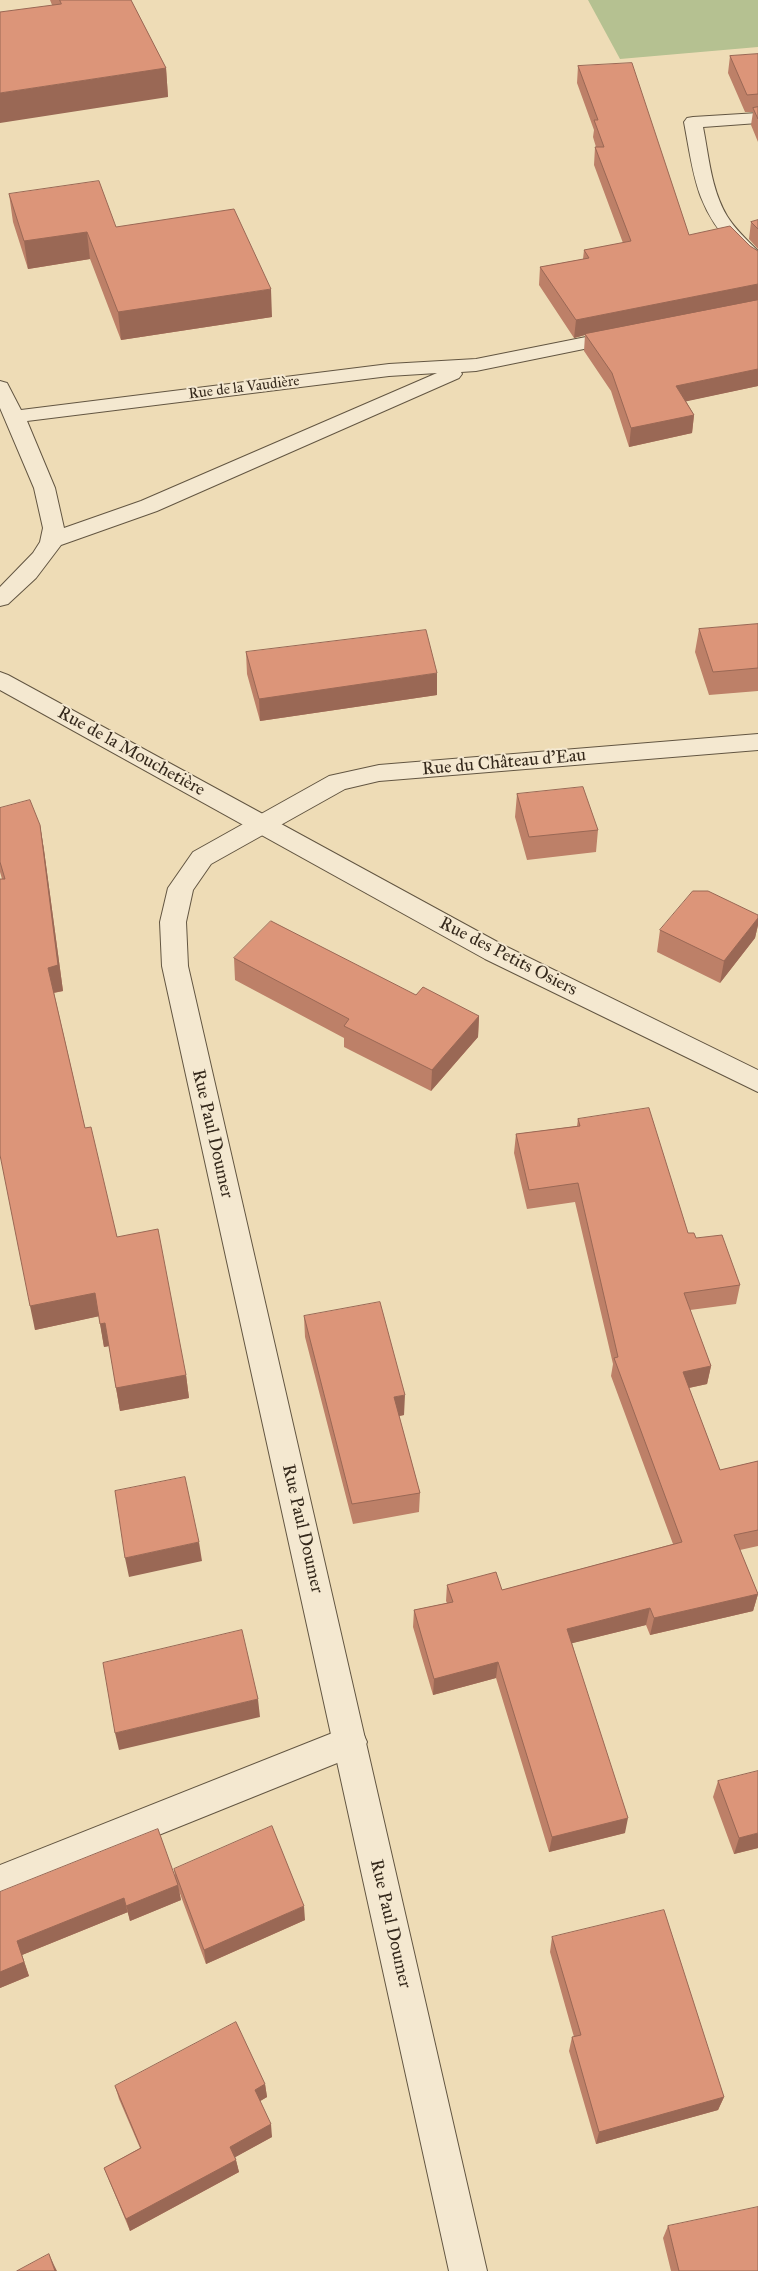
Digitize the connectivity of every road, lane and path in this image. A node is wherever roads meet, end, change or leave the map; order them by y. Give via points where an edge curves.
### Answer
1 (758, 118) edge
2 (758, 262) edge
3 (639, 332) edge
4 (476, 364) junction
5 (0, 387) edge
6 (13, 417) junction
7 (52, 540) junction
8 (0, 599) edge
9 (0, 680) edge
10 (758, 742) edge
11 (261, 824) junction
12 (758, 1082) edge
13 (350, 1742) junction
14 (0, 1882) edge
15 (468, 2271) edge

1 - 2 street via 693,122 714,209
3 - 4 street, Rue de la Vaudière
4 - 6 street, Rue de la Vaudière via 389,370
4 - 7 street, Rue de la Vaudière via 149,506
5 - 6 street
6 - 7 street via 48,495 53,521
7 - 8 street via 36,566
9 - 11 street, Rue de la Mouchetière
10 - 11 street, Rue du Château d'Eau via 379,773 338,782
11 - 12 street, Rue des Petits Osiers via 494,952
11 - 13 street, Rue Paul Doumer via 202,858 181,888 172,922 175,966
13 - 14 street
13 - 15 street, Rue Paul Doumer

